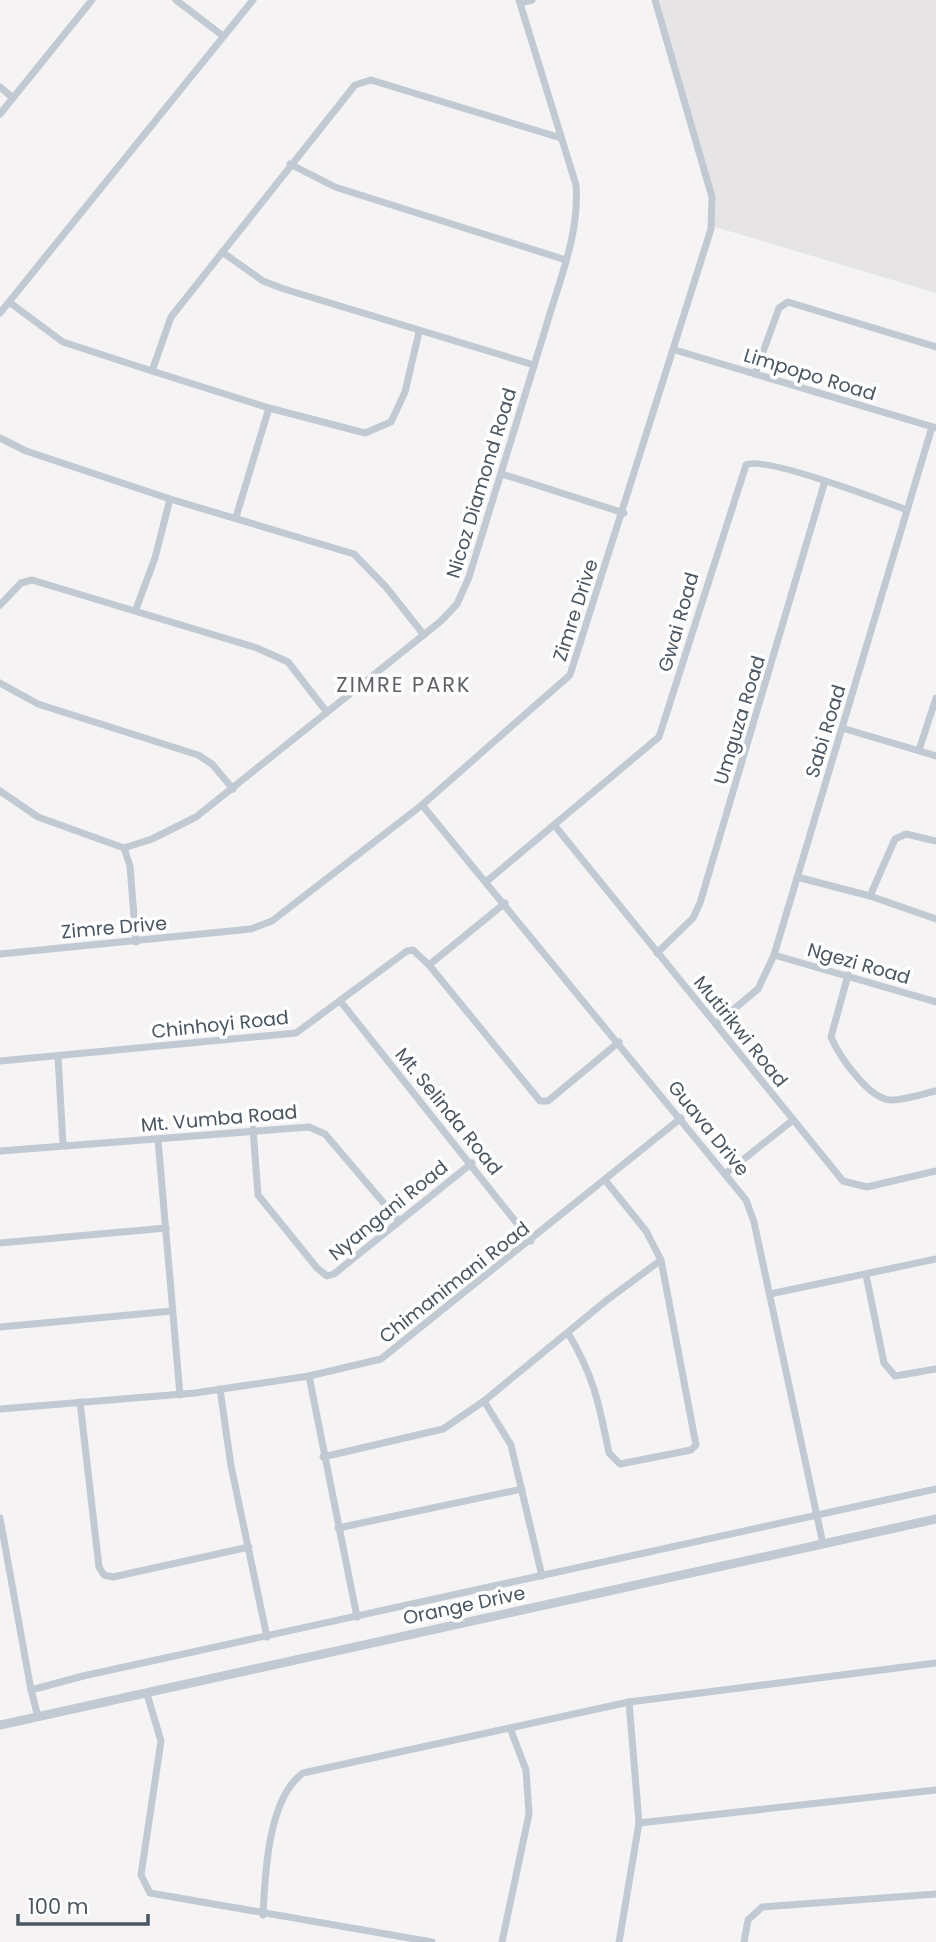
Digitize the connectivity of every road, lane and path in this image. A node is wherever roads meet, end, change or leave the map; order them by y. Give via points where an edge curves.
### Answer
1 (92, 0) edge
2 (176, 0) edge
3 (253, 0) edge
4 (532, 0) edge
5 (655, 0) edge
6 (520, 2) edge
7 (223, 36) junction
8 (0, 87) edge
9 (13, 98) junction
10 (0, 114) edge
11 (561, 138) junction
12 (290, 164) junction
13 (222, 252) junction
14 (566, 260) junction
15 (9, 302) junction
16 (0, 313) edge
17 (419, 332) junction
18 (936, 347) edge
19 (675, 350) junction
20 (534, 365) junction
21 (152, 371) junction
22 (755, 374) junction
23 (269, 408) junction
24 (934, 428) edge
25 (0, 438) edge
26 (502, 474) junction
27 (825, 481) junction
28 (170, 499) junction
29 (907, 510) junction
30 (624, 513) junction
31 (236, 517) junction
32 (0, 605) edge
33 (136, 609) junction
34 (424, 635) junction
35 (0, 682) edge
36 (936, 698) edge
37 (326, 711) junction
38 (842, 728) junction
39 (919, 750) junction
40 (936, 756) edge
41 (233, 789) junction
42 (0, 791) edge
43 (422, 804) junction
44 (555, 826) junction
45 (936, 841) edge
46 (124, 848) junction
47 (797, 877) junction
48 (487, 881) junction
49 (870, 896) junction
50 (505, 903) junction
51 (936, 919) edge
52 (136, 942) junction
53 (657, 953) junction
54 (0, 954) edge
55 (774, 954) junction
56 (429, 965) junction
57 (848, 975) junction
58 (341, 1002) junction
59 (936, 1002) edge
60 (716, 1024) junction
61 (619, 1042) junction
62 (58, 1056) junction
63 (0, 1061) edge
64 (936, 1091) edge
65 (681, 1118) junction
66 (793, 1120) junction
67 (253, 1129) junction
68 (158, 1140) junction
69 (63, 1145) junction
70 (0, 1151) edge
71 (472, 1163) junction
72 (936, 1171) edge
73 (725, 1174) junction
74 (605, 1180) junction
75 (399, 1221) junction
76 (166, 1228) junction
77 (531, 1241) junction
78 (0, 1243) edge
79 (936, 1259) edge
80 (662, 1260) junction
81 (866, 1275) junction
82 (770, 1294) junction
83 (172, 1311) junction
84 (0, 1327) edge
85 (568, 1333) junction
86 (936, 1368) edge
87 (309, 1376) junction
88 (220, 1390) junction
89 (180, 1395) junction
90 (484, 1401) junction
91 (80, 1402) junction
92 (0, 1409) edge
93 (323, 1457) junction
94 (522, 1489) junction
95 (936, 1489) edge
96 (817, 1516) junction
97 (0, 1518) edge
98 (936, 1519) edge
99 (338, 1528) junction
100 (822, 1544) junction
101 (249, 1547) junction
102 (542, 1576) junction
103 (357, 1617) junction
104 (267, 1637) junction
105 (936, 1663) edge
106 (32, 1690) junction
107 (147, 1694) junction
108 (629, 1702) junction
109 (38, 1717) junction
110 (0, 1725) edge
111 (510, 1728) junction
112 (936, 1790) edge
113 (639, 1823) junction
114 (936, 1894) edge
115 (263, 1915) junction
116 (432, 1942) edge
117 (502, 1942) edge
118 (620, 1942) edge
119 (744, 1942) edge

1 - 9 street
2 - 7 street
3 - 7 street
4 - 6 street
5 - 19 street, Zimre Drive via 712,197 712,229
6 - 11 street, Nicoz Diamond Road
7 - 15 street
8 - 9 street
9 - 10 street
11 - 12 street via 366,80 355,85
11 - 14 street, Nicoz Diamond Road via 577,202
12 - 13 street
12 - 14 street via 335,187
13 - 17 street via 263,281
13 - 21 street via 171,317
14 - 20 street, Nicoz Diamond Road
15 - 16 street
15 - 21 street via 63,342
17 - 20 street
17 - 23 street via 405,391 391,422 383,427 365,433
18 - 22 street via 788,302 779,308
19 - 22 street, Limpopo Road
19 - 30 street, Zimre Drive
20 - 26 street, Nicoz Diamond Road
21 - 23 street
22 - 24 street, Limpopo Road
23 - 31 street
24 - 29 street, Sabi Road
25 - 28 street
26 - 30 street
26 - 34 street, Nicoz Diamond Road via 462,595
27 - 29 street, Gwai Road
27 - 44 street, Gwai Road via 756,462 743,468 659,737
27 - 53 street, Umguza Road via 700,903 693,918
28 - 31 street
28 - 33 street
29 - 38 street, Sabi Road
30 - 43 street, Zimre Drive via 570,675
31 - 34 street via 354,554
32 - 33 street via 21,583 32,580
33 - 37 street via 275,655 299,673
34 - 37 street, Nicoz Diamond Road
35 - 41 street via 38,704 198,755
36 - 39 street
37 - 41 street, Nicoz Diamond Road
38 - 39 street
38 - 47 street, Sabi Road
39 - 40 street
41 - 46 street, Nicoz Diamond Road via 196,817
42 - 46 street via 38,817
43 - 48 street, Guava Drive
43 - 52 street, Zimre Drive via 272,921 251,929
44 - 48 street, Gwai Road
44 - 53 street, Mutirikwi Road
45 - 49 street via 906,834 895,839
46 - 52 street via 130,866
47 - 49 street
47 - 55 street, Sabi Road
48 - 50 street, Guava Drive
49 - 51 street
50 - 56 street
50 - 61 street, Guava Drive
52 - 54 street, Zimre Drive
53 - 60 street, Mutirikwi Road
55 - 57 street, Ngezi Road
55 - 60 street, Sabi Road via 758,989
56 - 58 street, Chinhoyi Road via 417,953 407,951
56 - 61 street via 540,1101 548,1101
57 - 59 street, Ngezi Road
57 - 64 street via 831,1037 850,1068 881,1098
58 - 62 street, Chinhoyi Road via 296,1033
58 - 71 street, Mt. Selinda Road
60 - 66 street, Mutirikwi Road
61 - 65 street, Guava Drive
62 - 63 street, Chinhoyi Road
62 - 69 street
65 - 73 street, Guava Drive
65 - 74 street, Chimanimani Road
66 - 72 street, Mutirikwi Road via 840,1178 851,1185 867,1187
66 - 73 street
67 - 68 street, Mt. Vumba Road
67 - 75 street, Mt. Vumba Road via 317,1130
67 - 75 street, Nyangani Road via 258,1195 325,1275 334,1274
68 - 69 street, Mt. Vumba Road
68 - 76 street
69 - 70 street, Mt. Vumba Road
71 - 75 street, Nyangani Road
71 - 77 street, Mt. Selinda Road
73 - 82 street, Guava Drive via 750,1209
74 - 77 street, Chimanimani Road
74 - 80 street via 646,1231
76 - 78 street
76 - 83 street
77 - 87 street, Chimanimani Road via 393,1352
79 - 81 street
80 - 85 street
80 - 85 street via 698,1440 691,1450 620,1464 613,1460 595,1384
81 - 82 street
81 - 86 street via 888,1371 895,1376
82 - 96 street, Guava Drive
83 - 84 street
83 - 89 street
85 - 90 street
87 - 88 street, Chimanimani Road
87 - 93 street
88 - 89 street, Chimanimani Road
88 - 101 street
89 - 91 street, Chimanimani Road
90 - 93 street via 436,1431
90 - 94 street via 512,1445
91 - 92 street, Chimanimani Road
91 - 101 street via 99,1567 104,1575 113,1577
93 - 99 street
94 - 99 street
94 - 102 street
95 - 96 street
96 - 100 street, Guava Drive
96 - 102 street
97 - 106 street
98 - 100 street, Orange Drive
99 - 103 street
100 - 107 street, Orange Drive
101 - 104 street
102 - 103 street
103 - 104 street
104 - 106 street
105 - 108 street
106 - 109 street
107 - 109 street, Orange Drive
107 - 115 street via 161,1741 143,1884 162,1897
108 - 111 street
108 - 113 street
109 - 110 street, Orange Drive
111 - 115 street via 303,1773 291,1782 283,1793 266,1867
111 - 117 street via 526,1770 529,1814
112 - 113 street
113 - 118 street
114 - 119 street via 762,1908 748,1920
115 - 116 street

